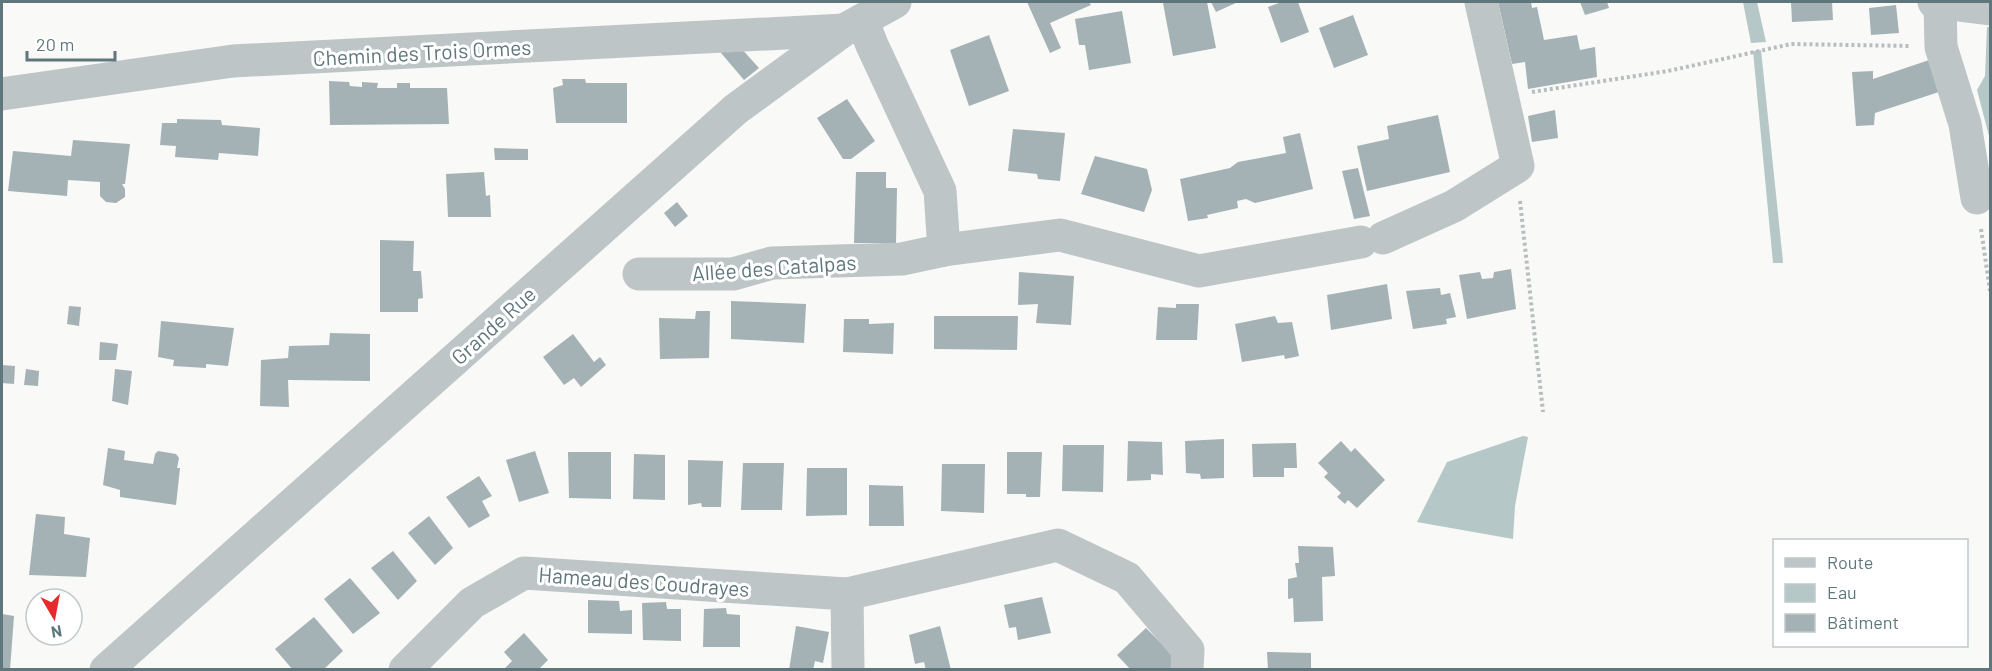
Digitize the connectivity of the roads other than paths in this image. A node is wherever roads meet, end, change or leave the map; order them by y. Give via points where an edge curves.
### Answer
1 (896, 2) edge
2 (1481, 2) edge
3 (1938, 2) edge
4 (1990, 9) edge
5 (853, 25) junction
6 (2, 94) edge
7 (1977, 198) road end
8 (944, 250) junction
9 (639, 274) dead end
10 (847, 594) junction
11 (106, 669) edge
12 (405, 669) edge
13 (848, 669) edge
14 (1187, 669) edge

1 - 5 street, Grande Rue
2 - 8 street, Allée des Catalpas via 1518,166 1454,206 1372,240 1199,271 1060,235
3 - 4 street
3 - 7 street via 1941,47 1965,124
5 - 6 street, Chemin des Trois Ormes via 233,61
5 - 8 street via 872,45 940,191
5 - 11 street, Grande Rue via 736,109
8 - 9 street, Allée des Catalpas via 902,259 772,263 733,274
10 - 12 street, Hameau des Coudrayes via 524,573 472,603
10 - 13 street
10 - 14 street, Hameau des Coudrayes via 1058,545 1127,578 1188,650

